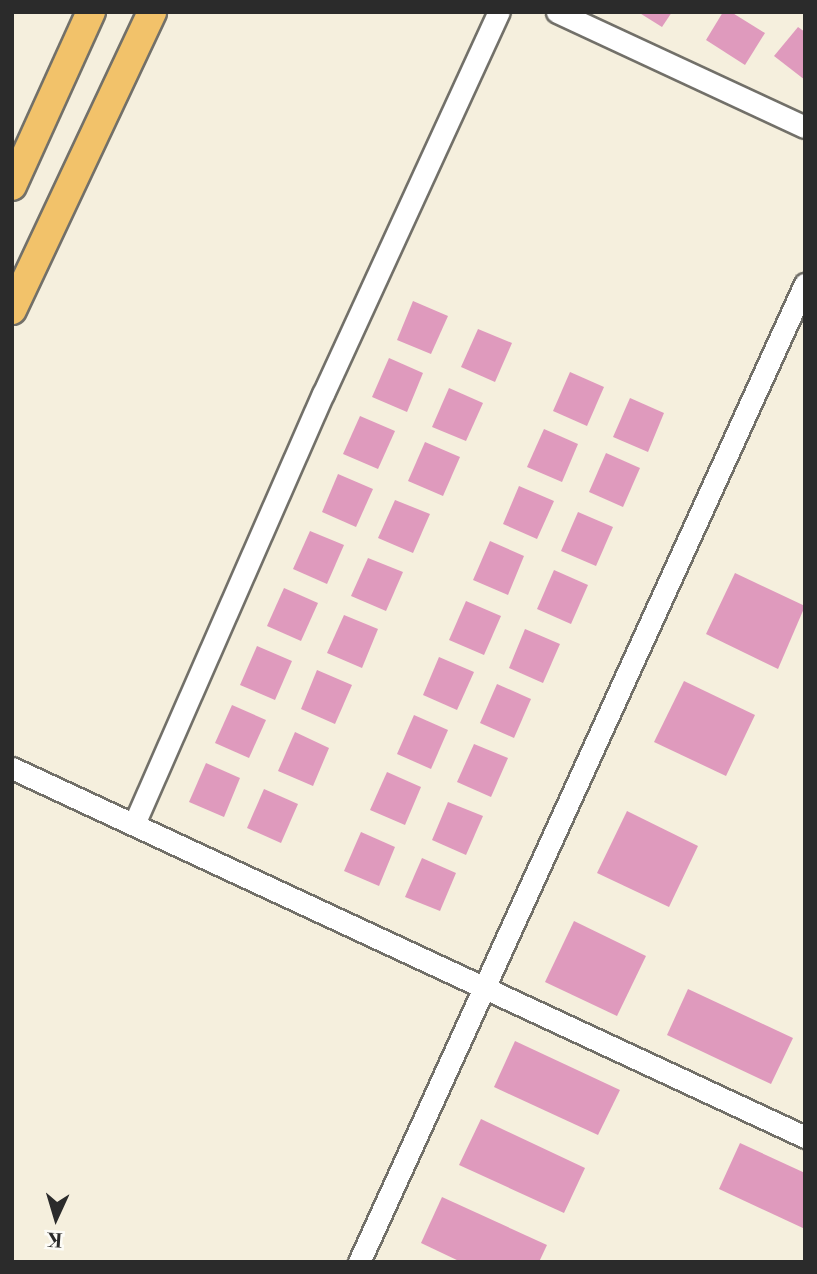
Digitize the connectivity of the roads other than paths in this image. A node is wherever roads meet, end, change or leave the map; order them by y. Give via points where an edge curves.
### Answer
1 (91, 12) edge
2 (152, 12) edge
3 (499, 12) edge
4 (557, 12) edge
5 (805, 127) edge
6 (12, 186) edge
7 (805, 284) edge
8 (12, 310) edge
9 (12, 768) edge
10 (134, 824) junction
11 (485, 990) junction
12 (805, 1137) edge
13 (359, 1262) edge

1 - 6 main road
2 - 8 main road
3 - 10 street via 368,293
4 - 5 street
7 - 11 street
9 - 10 street
10 - 11 street
11 - 12 street
11 - 13 street

